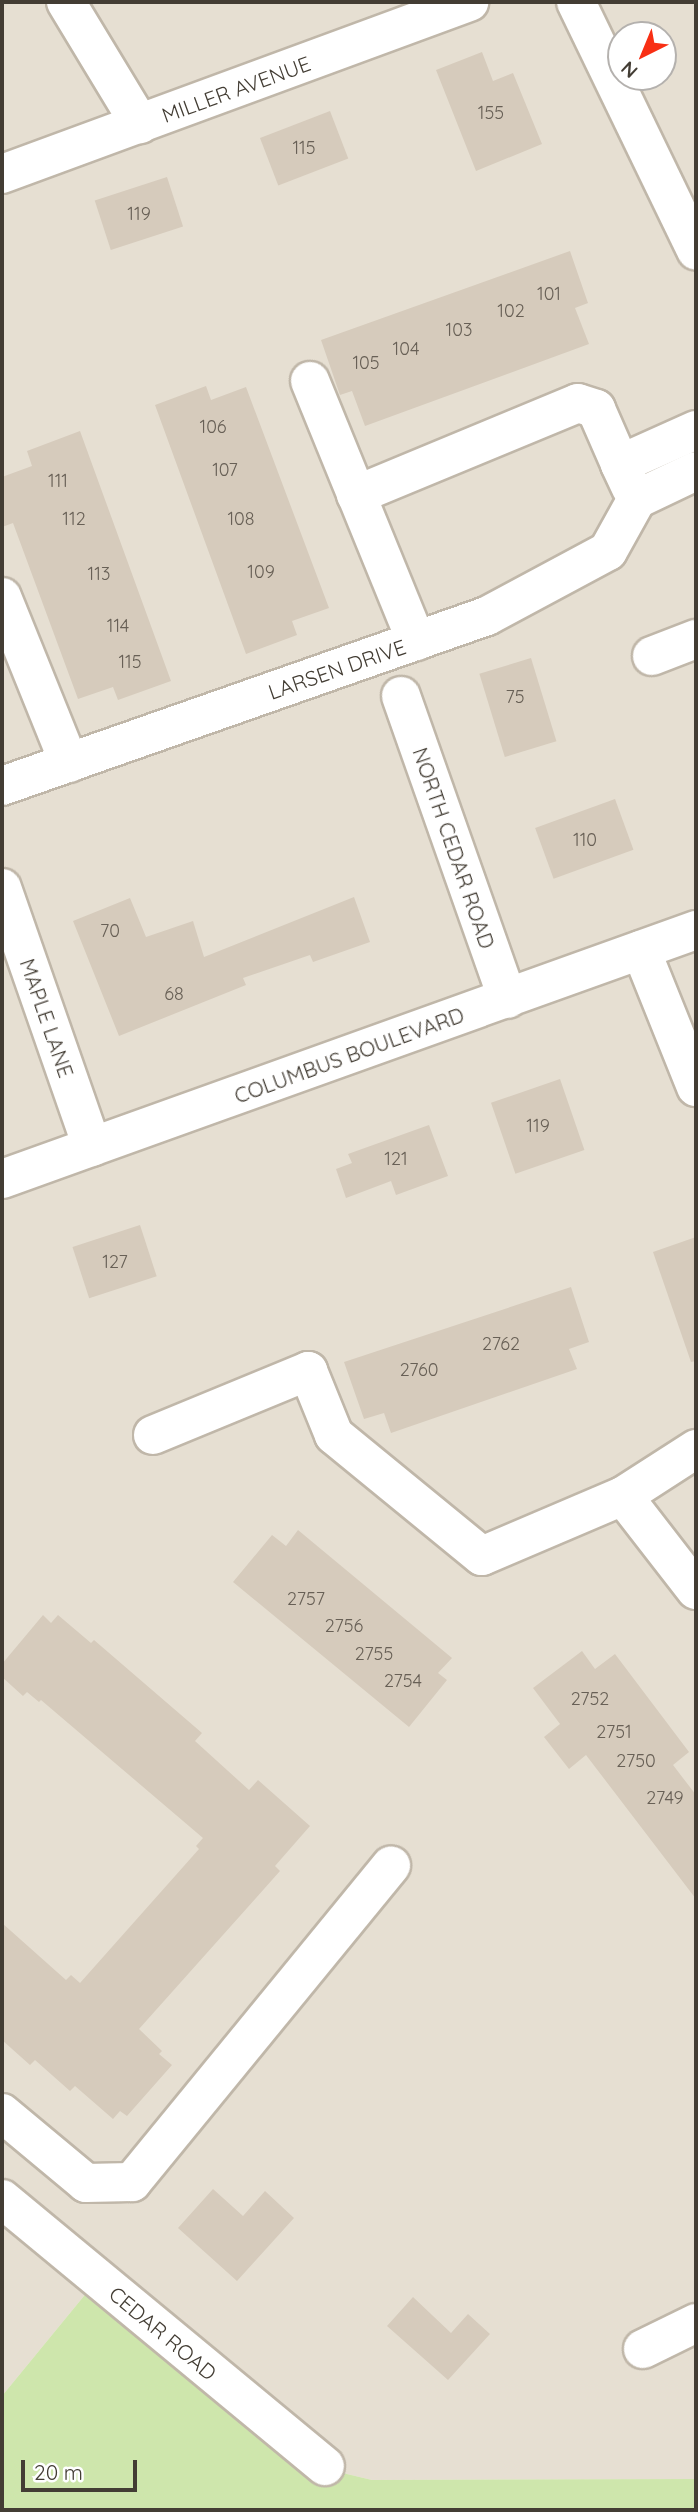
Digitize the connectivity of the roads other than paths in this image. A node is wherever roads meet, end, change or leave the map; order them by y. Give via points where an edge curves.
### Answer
1 (66, 2) edge
2 (469, 2) edge
3 (576, 2) edge
4 (140, 124) junction
5 (2, 174) edge
6 (685, 195) edge
7 (696, 250) edge
8 (310, 381) dead end
9 (696, 430) edge
10 (620, 464) junction
11 (696, 471) edge
12 (356, 495) junction
13 (637, 499) junction
14 (5, 613) edge
15 (696, 639) edge
16 (416, 641) junction
17 (652, 656) dead end
18 (401, 696) dead end
19 (69, 763) junction
20 (2, 786) edge
21 (2, 888) edge
22 (696, 930) edge
23 (641, 950) junction
24 (508, 999) junction
25 (696, 1087) edge
26 (92, 1147) junction
27 (2, 1179) edge
28 (153, 1435) dead end
29 (696, 1449) edge
30 (623, 1496) junction
31 (696, 1590) edge
32 (391, 1865) dead end
33 (2, 2113) edge
34 (2, 2199) edge
35 (696, 2323) edge
36 (643, 2349) dead end
37 (325, 2466) dead end

1 - 4 street
2 - 4 street, MILLER AVENUE
3 - 6 street
4 - 5 street, MILLER AVENUE
6 - 7 street
8 - 12 street
9 - 10 street
10 - 12 street via 596,409 578,404
10 - 13 street
11 - 13 street
12 - 16 street
13 - 16 street, LARSEN DRIVE via 608,551 487,617
14 - 19 street
15 - 17 street
16 - 19 street, LARSEN DRIVE
18 - 24 street, NORTH CEDAR ROAD
19 - 20 street, LARSEN DRIVE
21 - 26 street, MAPLE LANE
22 - 23 street, COLUMBUS BOULEVARD
23 - 24 street, COLUMBUS BOULEVARD
23 - 25 street
24 - 26 street, COLUMBUS BOULEVARD
26 - 27 street, COLUMBUS BOULEVARD
28 - 30 street via 308,1371 334,1435 482,1556
29 - 30 street
30 - 31 street
32 - 33 street via 132,2182 86,2183
34 - 37 street, CEDAR ROAD
35 - 36 street

